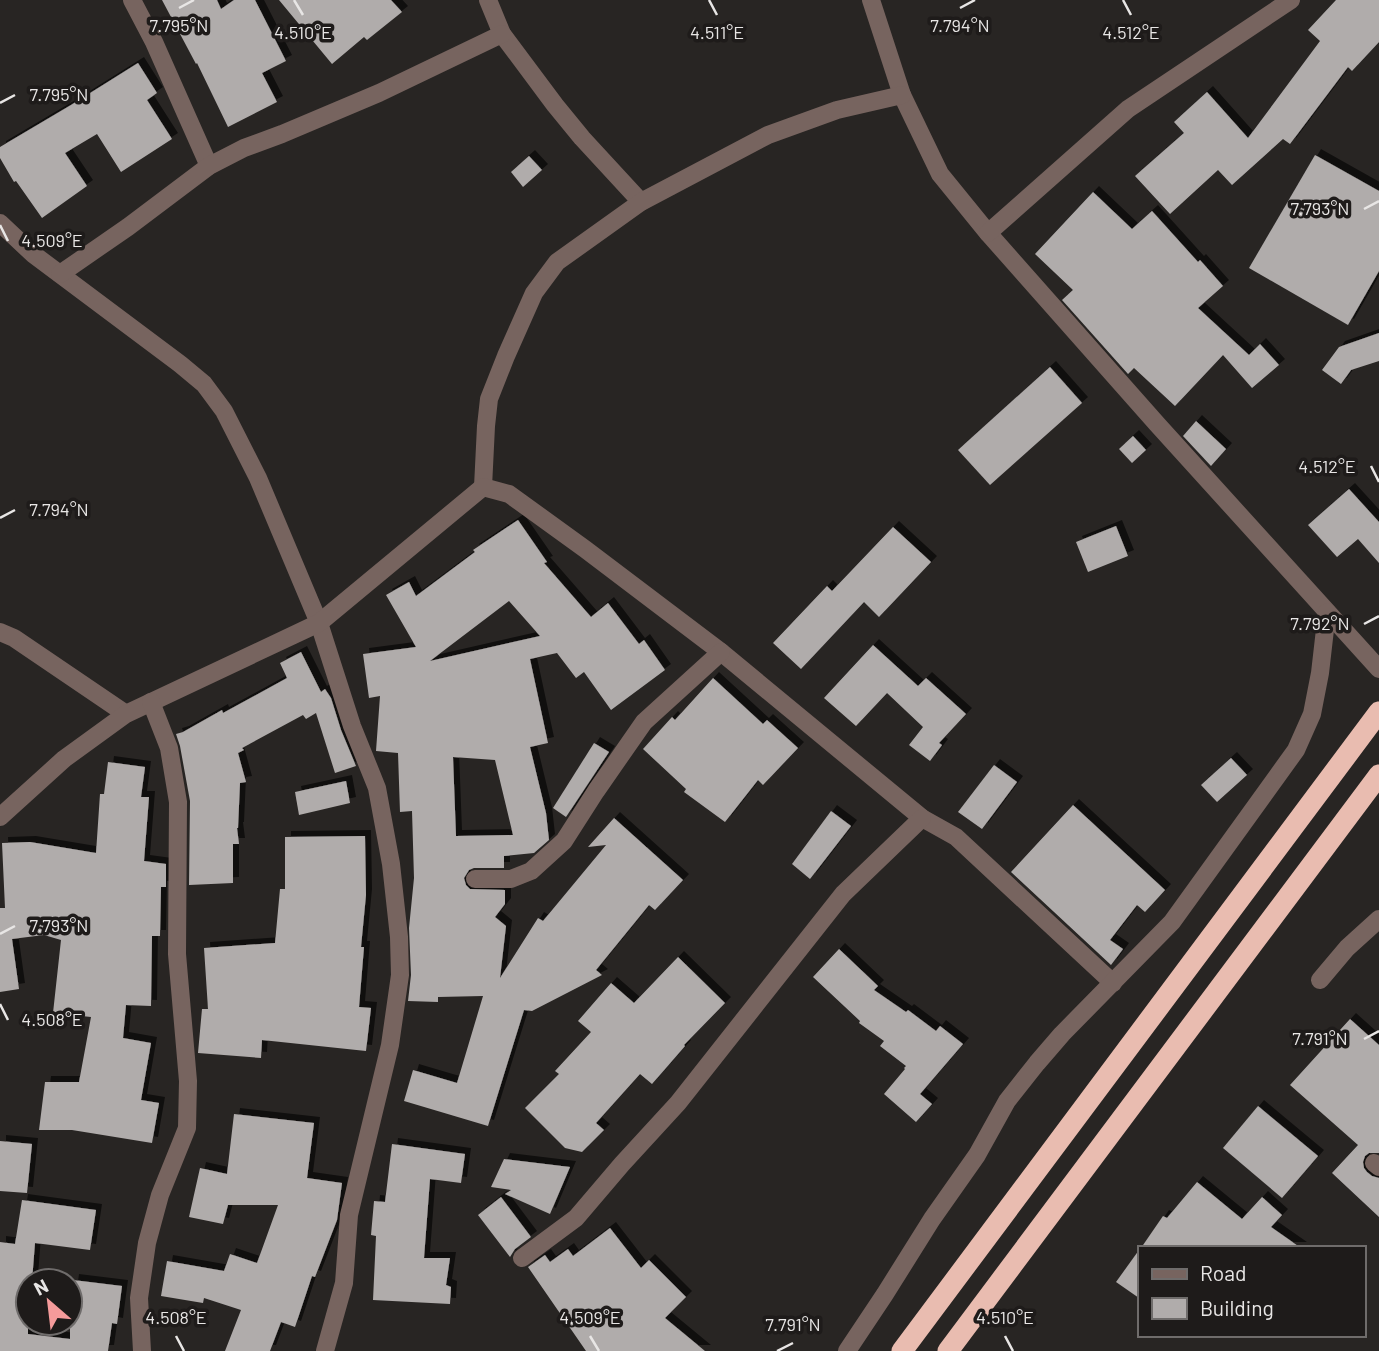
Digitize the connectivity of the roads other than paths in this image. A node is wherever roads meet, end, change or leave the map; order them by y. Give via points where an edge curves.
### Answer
1 (132, 0) edge
2 (488, 0) edge
3 (872, 0) edge
4 (1291, 0) edge
5 (502, 34) junction
6 (902, 95) junction
7 (209, 166) junction
8 (641, 202) junction
9 (0, 223) edge
10 (988, 233) junction
11 (60, 274) junction
12 (483, 487) junction
13 (1327, 612) junction
14 (319, 623) junction
15 (0, 632) edge
16 (721, 652) junction
17 (1379, 669) edge
18 (151, 702) junction
19 (1379, 712) edge
20 (126, 714) junction
21 (1379, 776) edge
22 (0, 817) edge
23 (922, 818) junction
24 (475, 879) dead end
25 (1379, 919) edge
26 (1320, 980) dead end
27 (1112, 983) junction
28 (522, 1258) dead end
29 (142, 1351) edge
30 (325, 1351) edge
31 (847, 1351) edge
32 (902, 1351) edge
33 (948, 1351) edge

1 - 7 street
2 - 5 street
3 - 6 street
4 - 10 street via 1128,109
5 - 7 street
5 - 8 street via 582,138
6 - 8 street via 837,110 768,135
6 - 10 street via 940,174
7 - 11 street
8 - 12 street via 557,262 534,293 489,399
9 - 11 street
10 - 13 street
11 - 14 street via 204,384 224,411 258,478
12 - 14 street
12 - 16 street via 509,494
13 - 17 street
13 - 27 street via 1312,713 1296,750 1172,922
14 - 18 street
14 - 30 street via 377,788 391,864 400,975 390,1045 349,1216 344,1283
15 - 20 street
16 - 23 street
16 - 24 street via 644,722 564,841 531,871 511,879
18 - 20 street
18 - 29 street via 169,748 178,802 177,954 188,1082 187,1128 147,1243 139,1298
19 - 32 highway
20 - 22 street via 64,758
21 - 33 highway
23 - 27 street via 956,837
23 - 28 street via 843,894 678,1104 576,1218
25 - 26 street
27 - 31 street via 1007,1101 977,1155

